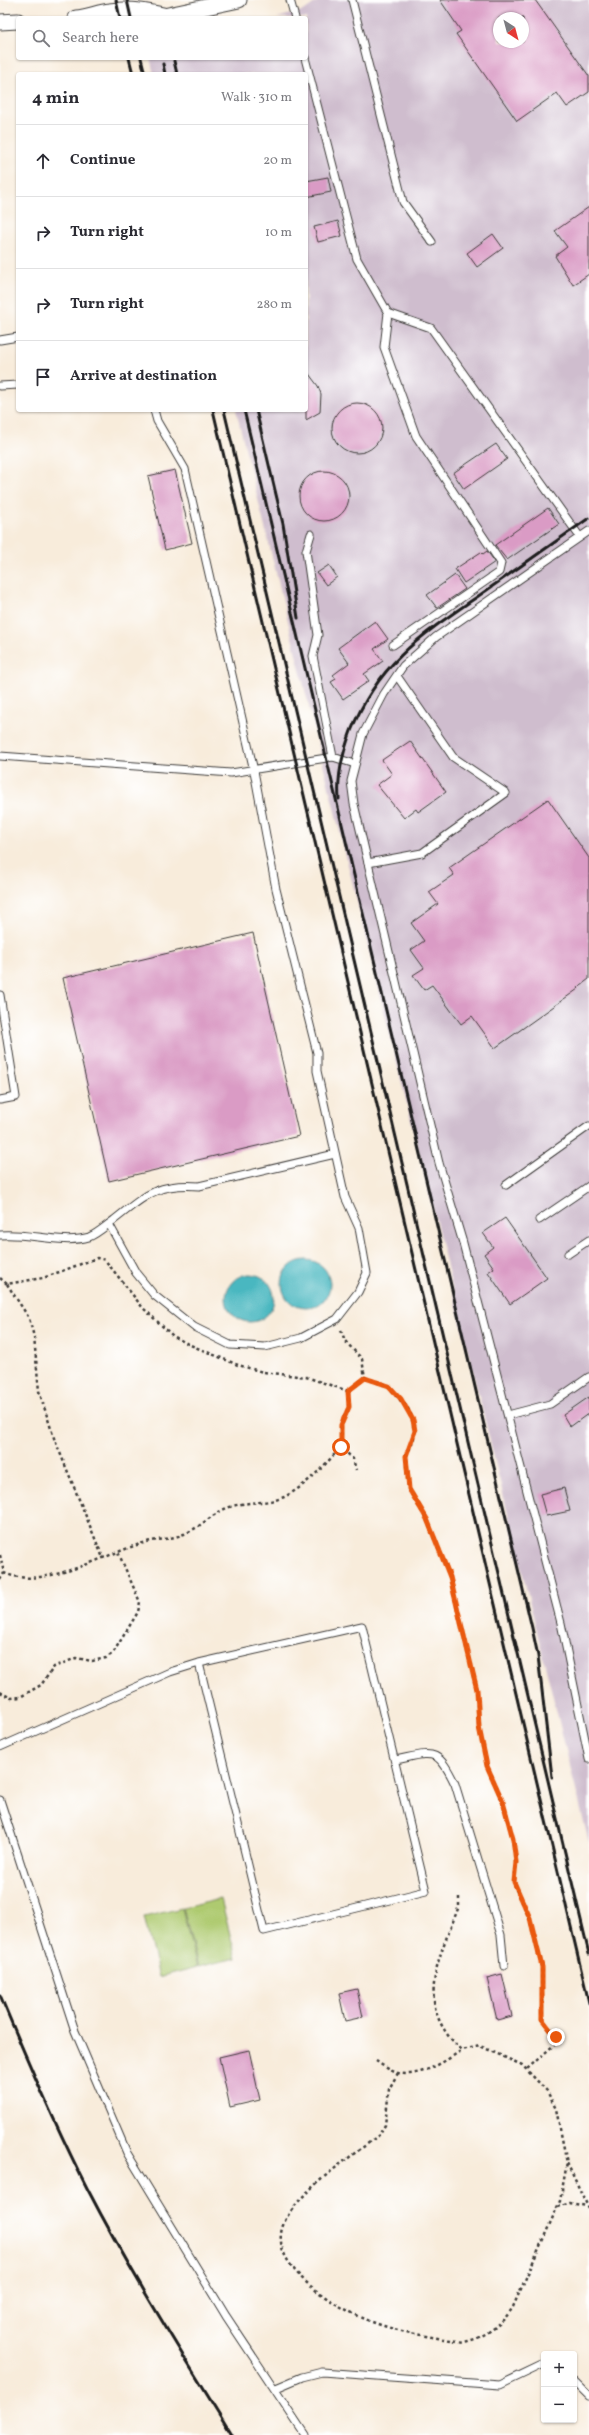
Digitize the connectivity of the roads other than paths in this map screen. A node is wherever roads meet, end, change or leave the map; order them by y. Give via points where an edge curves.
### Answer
1 (239, 0) edge
2 (290, 0) edge
3 (352, 0) edge
4 (93, 16) edge
5 (158, 16) edge
6 (294, 16) edge
7 (16, 21) edge
8 (0, 22) edge
9 (306, 60) edge
10 (432, 242) dead end
11 (388, 313) junction
12 (16, 337) edge
13 (0, 340) edge
14 (16, 385) edge
15 (0, 386) edge
16 (155, 412) edge
17 (589, 531) edge
18 (311, 534) dead end
19 (580, 537) junction
20 (393, 645) dead end
21 (396, 676) junction
22 (0, 756) edge
23 (333, 756) junction
24 (355, 764) junction
25 (254, 771) junction
26 (368, 863) junction
27 (0, 995) edge
28 (0, 1100) edge
29 (589, 1126) edge
30 (335, 1154) junction
31 (506, 1185) dead end
32 (589, 1186) edge
33 (539, 1220) dead end
34 (109, 1224) junction
35 (0, 1235) edge
36 (589, 1240) edge
37 (568, 1254) dead end
38 (589, 1377) edge
39 (508, 1415) junction
40 (200, 1663) junction
41 (0, 1747) edge
42 (589, 1759) edge
43 (395, 1760) junction
44 (0, 1800) edge
45 (504, 1966) dead end
46 (541, 2365) edge
47 (577, 2384) edge
48 (276, 2388) junction
49 (589, 2396) edge
50 (305, 2435) edge

1 - 5 street
2 - 6 lane
3 - 10 lane via 403,202
4 - 5 street via 109,11 143,10
7 - 8 street
9 - 11 lane via 356,260
11 - 19 lane via 432,328
11 - 20 lane via 384,347 416,436 501,563 499,572
12 - 13 lane
14 - 15 lane
16 - 25 lane via 184,469
17 - 19 lane
18 - 23 lane via 306,551 318,635 313,656
19 - 21 lane via 436,637 403,666
21 - 24 lane via 363,734
21 - 26 lane via 453,757 506,793 422,853
22 - 25 lane via 231,773
23 - 24 lane
23 - 25 lane
24 - 26 lane via 352,781 354,804
25 - 30 lane via 276,888 317,1053 317,1071
26 - 39 lane via 439,1163
27 - 28 lane via 16,1096
29 - 31 lane
30 - 34 lane via 199,1186 176,1184 151,1191
30 - 34 lane via 345,1197 359,1228 367,1273 358,1292 337,1319 301,1338 265,1347 230,1346 194,1327 154,1294 136,1273
32 - 33 lane
34 - 35 lane via 89,1237 62,1239
36 - 37 lane
38 - 39 lane via 550,1404
39 - 42 lane via 562,1623
40 - 41 lane via 170,1672
40 - 43 lane via 362,1626
40 - 43 lane via 264,1931 426,1891
43 - 45 lane via 430,1753 439,1757 446,1766 455,1784 501,1935
44 - 48 lane via 75,2031 127,2153 226,2316
46 - 48 lane via 500,2385 322,2372 302,2376
47 - 49 lane
48 - 50 lane

